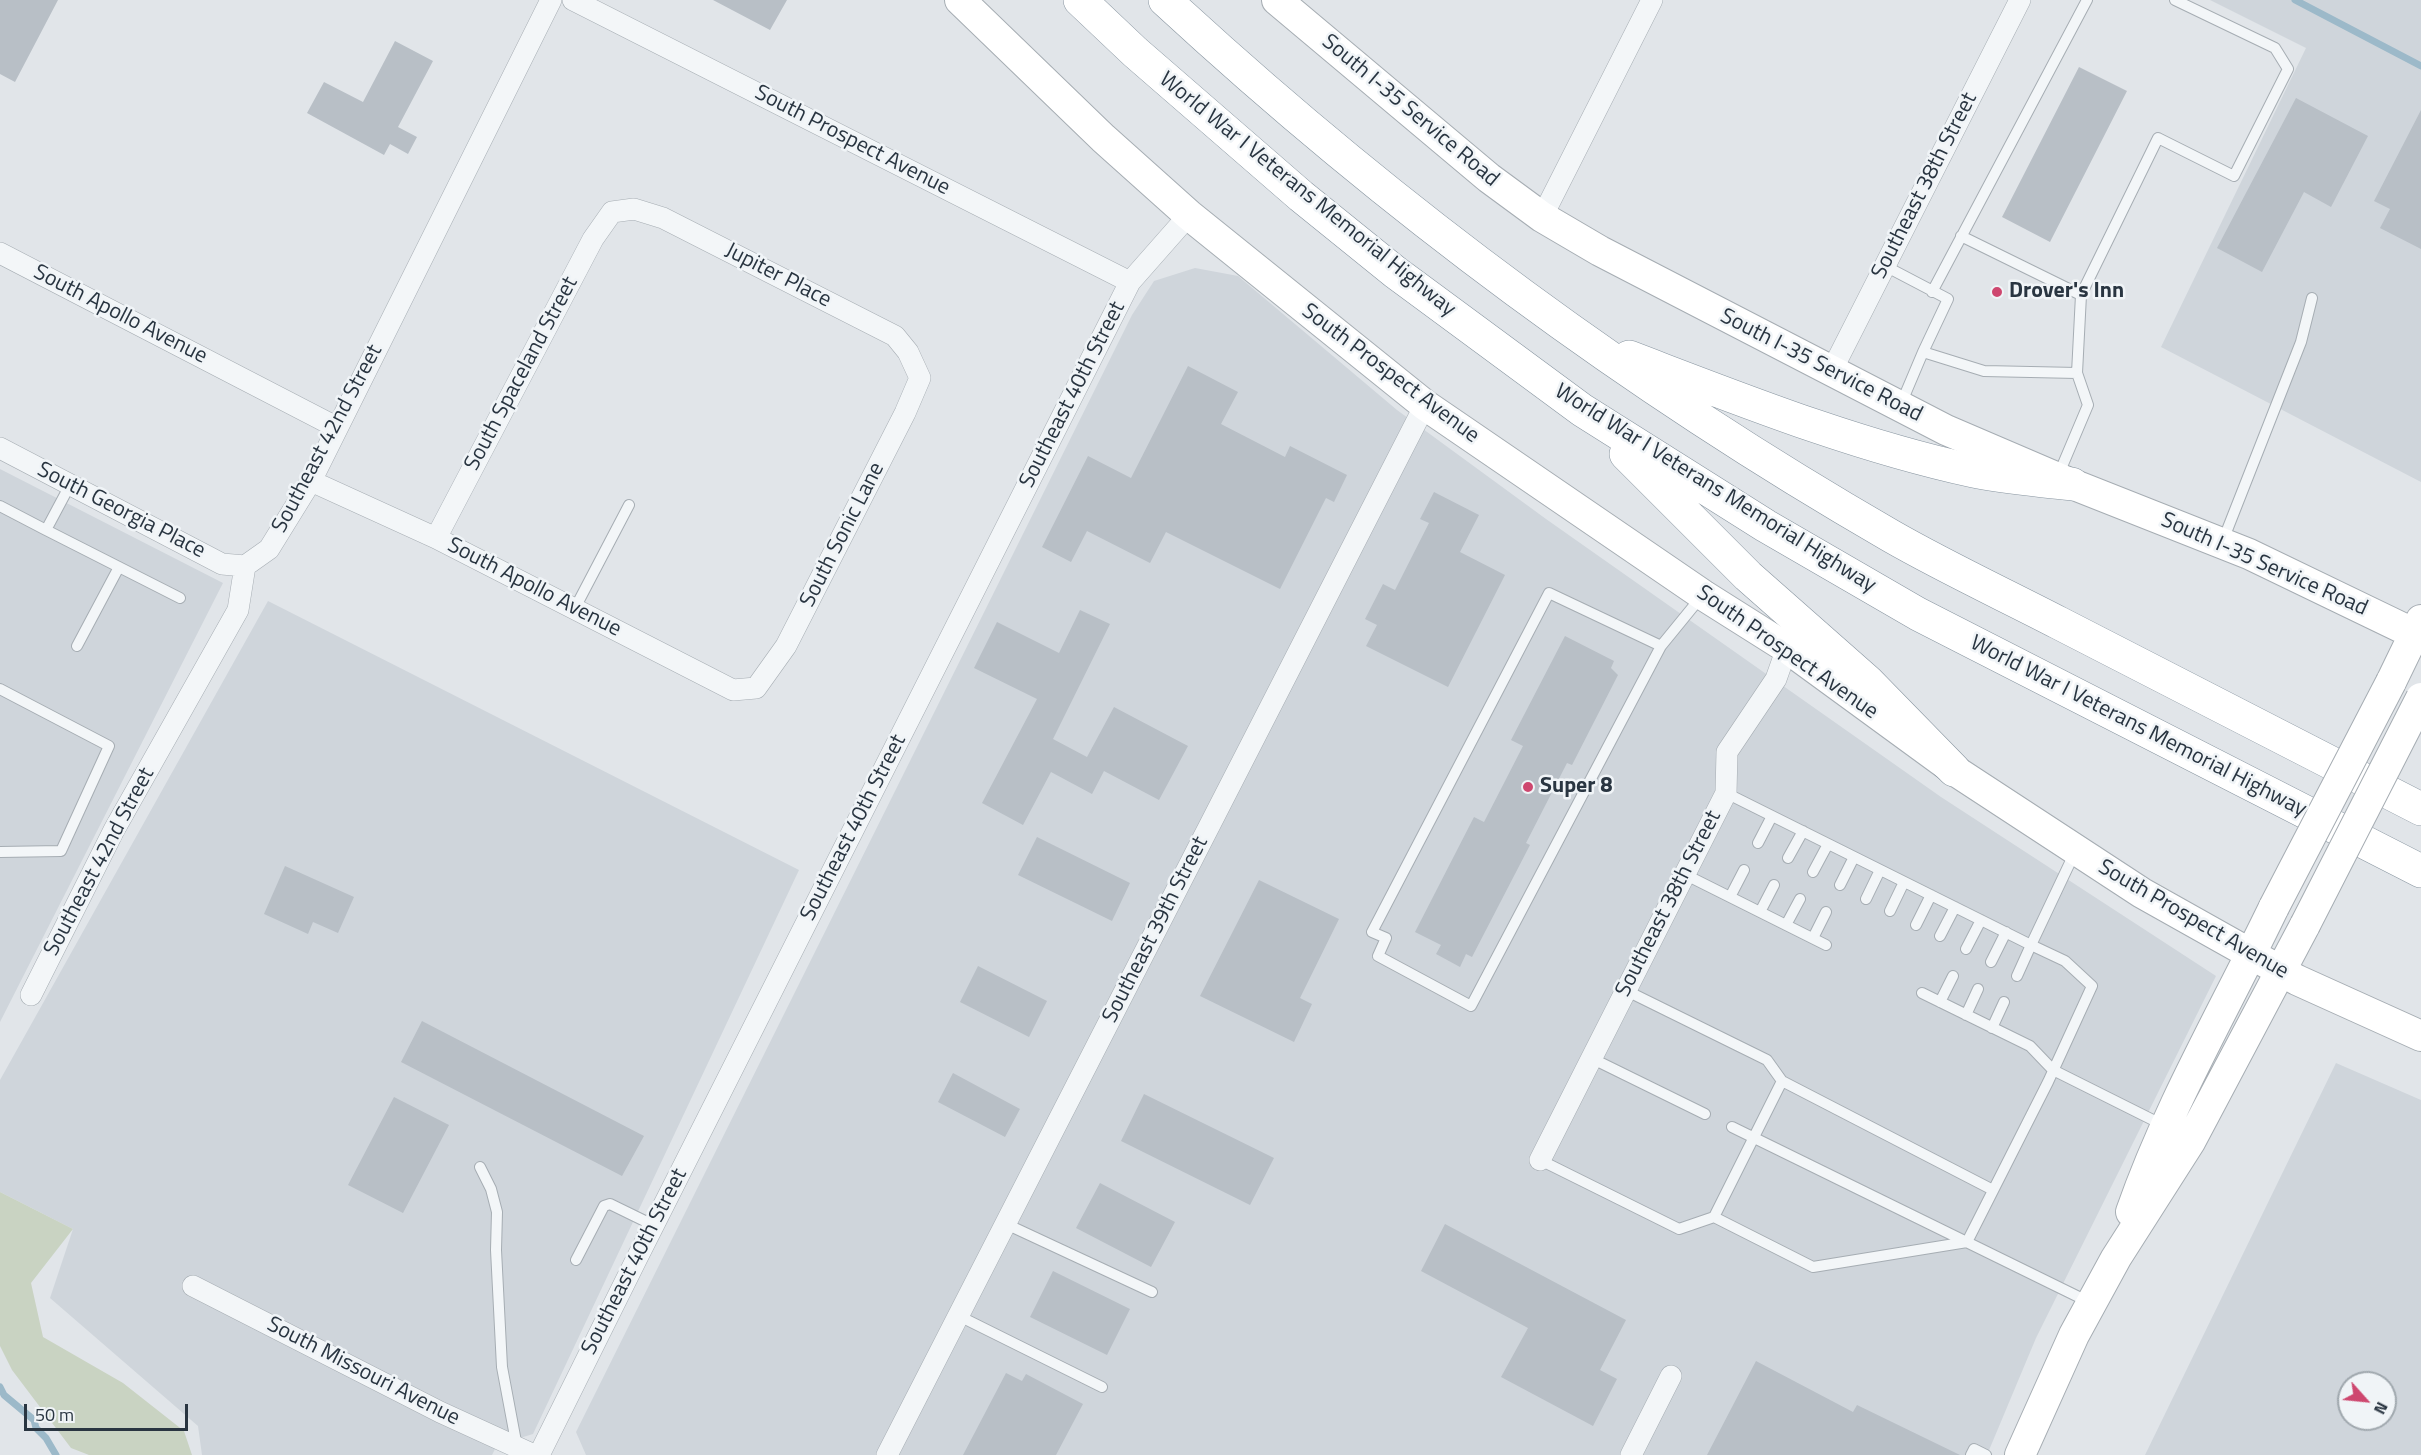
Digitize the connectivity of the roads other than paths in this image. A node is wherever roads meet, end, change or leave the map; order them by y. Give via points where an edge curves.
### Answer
1 (551, 0) edge
2 (573, 0) edge
3 (960, 0) edge
4 (1066, 0) edge
5 (1080, 0) edge
6 (1165, 0) edge
7 (1652, 0) edge
8 (2020, 0) edge
9 (2087, 0) edge
10 (2175, 0) edge
11 (1280, 1) edge
12 (1135, 52) junction
13 (612, 212) joint
14 (1189, 215) junction
15 (1542, 217) junction
16 (1961, 236) junction
17 (0, 253) edge
18 (1885, 266) junction
19 (1131, 282) junction
20 (1932, 292) junction
21 (2081, 295) junction
22 (2312, 298) dead end
23 (1583, 339) junction
24 (1923, 352) junction
25 (1831, 372) junction
26 (2077, 373) junction
27 (920, 378) joint
28 (1425, 405) junction
29 (1900, 406) junction
30 (1582, 410) junction
31 (336, 427) junction
32 (0, 448) edge
33 (311, 481) junction
34 (2065, 481) junction
35 (69, 484) junction
36 (629, 504) dead end
37 (0, 507) edge
38 (46, 530) junction
39 (436, 538) junction
40 (2222, 543) junction
41 (245, 566) junction
42 (119, 567) junction
43 (1703, 595) junction
44 (180, 598) dead end
45 (574, 610) junction
46 (2419, 630) edge
47 (78, 646) dead end
48 (1661, 646) junction
49 (1787, 648) junction
50 (756, 688) joint
51 (0, 689) edge
52 (2421, 698) edge
53 (1954, 770) junction
54 (1726, 793) junction
55 (2421, 809) edge
56 (1772, 816) junction
57 (1803, 831) junction
58 (1758, 843) dead end
59 (1828, 844) junction
60 (2076, 851) junction
61 (0, 852) edge
62 (1854, 857) junction
63 (1788, 858) dead end
64 (1744, 870) dead end
65 (1881, 870) junction
66 (2421, 871) edge
67 (1813, 872) dead end
68 (1684, 874) junction
69 (1904, 882) junction
70 (1774, 885) dead end
71 (1840, 885) dead end
72 (1931, 895) junction
73 (1730, 897) junction
74 (1800, 899) dead end
75 (1866, 899) dead end
76 (1955, 907) junction
77 (1890, 911) dead end
78 (1760, 912) junction
79 (1826, 912) dead end
80 (1981, 920) junction
81 (1916, 925) dead end
82 (1786, 926) junction
83 (2006, 932) junction
84 (1940, 936) dead end
85 (1813, 938) junction
86 (1826, 945) dead end
87 (2031, 945) junction
88 (1966, 950) dead end
89 (2251, 955) junction
90 (1991, 962) dead end
91 (2281, 971) junction
92 (1953, 976) dead end
93 (2017, 976) dead end
94 (1978, 988) dead end
95 (1625, 990) junction
96 (1922, 993) dead end
97 (31, 995) dead end
98 (1940, 1002) junction
99 (2004, 1002) dead end
100 (1966, 1015) junction
101 (1992, 1028) junction
102 (2421, 1036) edge
103 (1591, 1058) junction
104 (2052, 1070) junction
105 (1782, 1081) junction
106 (1705, 1114) dead end
107 (2166, 1126) junction
108 (1732, 1127) dead end
109 (1753, 1138) junction
110 (1540, 1160) joint
111 (480, 1167) dead end
112 (1994, 1190) junction
113 (1714, 1217) junction
114 (1006, 1224) junction
115 (653, 1225) junction
116 (1967, 1242) junction
117 (2116, 1258) junction
118 (576, 1260) dead end
119 (193, 1286) dead end
120 (1152, 1292) dead end
121 (2091, 1303) junction
122 (959, 1316) junction
123 (1671, 1376) dead end
124 (1102, 1387) dead end
125 (526, 1451) edge
126 (539, 1455) edge
127 (887, 1455) edge
128 (1631, 1455) edge
129 (1971, 1455) edge
130 (1986, 1455) edge
131 (2020, 1455) edge

1 - 31 street, Southeast 42nd Street
2 - 19 street, South Prospect Avenue
3 - 14 main road via 1094,130
4 - 12 highway
5 - 12 highway, World War I Veterans Memorial Highway
6 - 23 highway via 1242,72 1364,175
7 - 15 street
8 - 18 street, Southeast 38th Street
9 - 16 lane
10 - 21 lane via 2275,48 2288,69 2234,176 2158,138
11 - 15 main road, South I-35 Service Road via 1489,178
12 - 30 highway, World War I Veterans Memorial Highway via 1395,272
13 - 27 street, Jupiter Place via 634,209 663,218 895,336
13 - 39 street, South Spaceland Street via 593,240
14 - 19 street, Southeast 40th Street
14 - 28 main road, South Prospect Avenue
15 - 25 main road, South I-35 Service Road via 1647,277
16 - 20 lane
16 - 21 lane
17 - 31 street, South Apollo Avenue
18 - 20 lane
18 - 25 street, Southeast 38th Street
19 - 115 street, Southeast 40th Street
20 - 24 lane via 1948,299
21 - 26 lane
22 - 40 lane via 2301,342
23 - 34 highway via 1853,439 1974,471
23 - 55 highway via 1663,395 1893,537
24 - 26 lane via 1984,371
24 - 29 lane
25 - 29 main road, South I-35 Service Road
26 - 34 lane via 2088,405
27 - 50 street, South Sonic Lane via 786,646
28 - 43 main road, South Prospect Avenue
28 - 114 street, Southeast 39th Street
29 - 34 main road, South I-35 Service Road
30 - 53 highway via 1748,576 1867,681
30 - 66 highway, World War I Veterans Memorial Highway via 1766,526 1918,614
31 - 33 street, Southeast 42nd Street
32 - 35 street, South Georgia Place
33 - 39 street, South Apollo Avenue
33 - 41 street, Southeast 42nd Street via 269,549
34 - 40 main road, South I-35 Service Road
35 - 38 lane
35 - 41 street, South Georgia Place via 222,564
36 - 45 lane
37 - 38 lane
38 - 42 lane
39 - 45 street, South Apollo Avenue
40 - 46 main road, South I-35 Service Road
41 - 97 street, Southeast 42nd Street via 238,610 114,830
42 - 44 lane
42 - 47 lane
43 - 48 lane
43 - 49 main road, South Prospect Avenue
45 - 50 street, South Apollo Avenue via 732,690
46 - 89 main road, bridge
48 - 48 lane via 1549,593 1372,933 1386,938 1378,956 1471,1006
49 - 53 main road, South Prospect Avenue
49 - 54 street, Southeast 38th Street via 1776,679 1727,752
51 - 61 lane via 109,746 61,850
52 - 91 main road, bridge
53 - 60 main road, South Prospect Avenue
54 - 56 lane
54 - 68 street, Southeast 38th Street
56 - 57 lane
56 - 58 lane
57 - 59 lane
57 - 63 lane
59 - 62 lane
59 - 67 lane
60 - 87 lane
60 - 89 main road, South Prospect Avenue
62 - 65 lane
62 - 71 lane
64 - 73 lane
65 - 69 lane
65 - 75 lane
68 - 73 lane
68 - 95 street, Southeast 38th Street
69 - 72 lane
69 - 77 lane
70 - 78 lane
72 - 76 lane
72 - 81 lane
73 - 78 lane
74 - 82 lane
76 - 80 lane
76 - 84 lane
78 - 82 lane
79 - 85 lane
80 - 83 lane
80 - 88 lane
82 - 85 lane
83 - 87 lane
83 - 90 lane
85 - 86 lane
87 - 93 lane
87 - 104 lane via 2065,961 2092,986
89 - 91 main road, South Prospect Avenue
89 - 107 main road
91 - 102 main road, South Prospect Avenue
91 - 117 main road via 2190,1142
92 - 98 lane
94 - 100 lane
95 - 103 street, Southeast 38th Street
95 - 105 lane via 1767,1060
96 - 98 lane
98 - 100 lane
99 - 101 lane
100 - 101 lane
101 - 104 lane via 2030,1047
103 - 106 lane
103 - 110 street, Southeast 38th Street
104 - 107 lane
104 - 112 lane
105 - 109 lane
105 - 112 lane
107 - 117 main road via 2148,1163
108 - 109 lane
109 - 113 lane
109 - 116 lane
110 - 113 lane via 1679,1229
111 - 125 lane via 497,1212 502,1367
112 - 116 lane
113 - 116 lane via 1813,1267
114 - 120 lane
114 - 122 street, Southeast 39th Street
115 - 118 lane via 610,1204 604,1206
115 - 126 street, Southeast 40th Street
116 - 121 lane
117 - 121 main road
119 - 125 street, South Missouri Avenue via 440,1412
121 - 131 main road
122 - 124 lane
122 - 127 street, Southeast 39th Street
123 - 128 street
129 - 130 lane via 1974,1449

